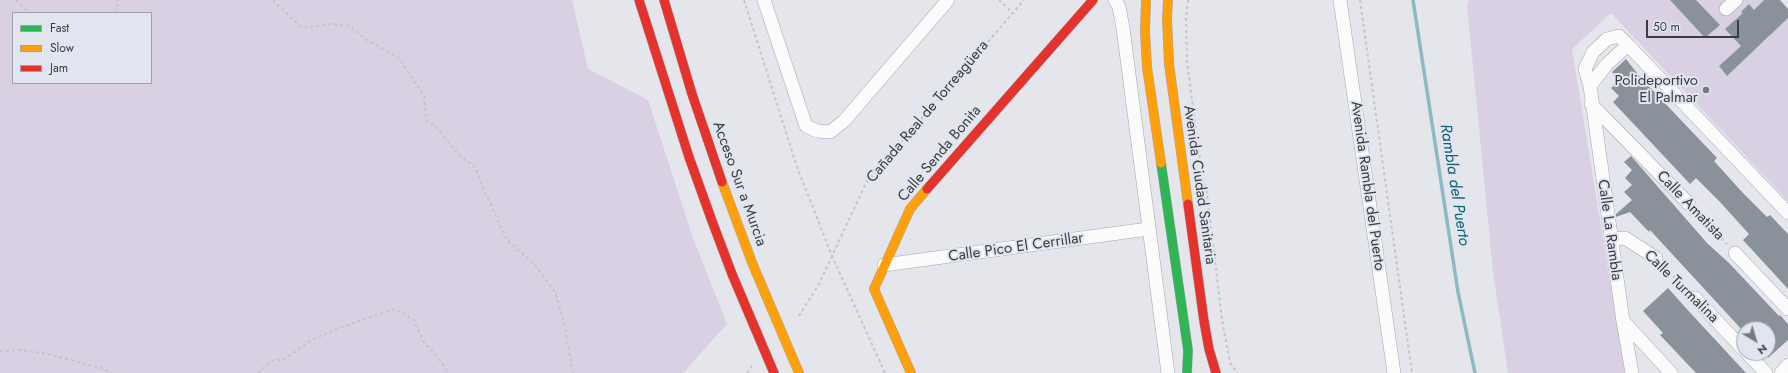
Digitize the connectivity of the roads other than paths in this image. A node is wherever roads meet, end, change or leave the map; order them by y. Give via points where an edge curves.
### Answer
1 (639, 0) edge
2 (664, 0) edge
3 (764, 0) edge
4 (948, 0) edge
5 (1093, 0) edge
6 (1115, 0) edge
7 (1146, 0) edge
8 (1168, 0) edge
9 (1340, 0) edge
10 (1736, 0) edge
11 (1726, 9) dead end
12 (1628, 45) junction
13 (1590, 86) junction
14 (1591, 104) junction
15 (1689, 204) road end
16 (1788, 213) edge
17 (1148, 229) junction
18 (1611, 239) junction
19 (1736, 253) road end
20 (1656, 258) road end
21 (884, 266) junction
22 (1695, 298) road end
23 (1788, 309) edge
24 (1623, 322) junction
25 (1736, 342) edge
26 (1755, 361) edge
27 (1788, 365) edge
28 (774, 373) edge
29 (799, 373) edge
30 (911, 373) edge
31 (1168, 373) edge
32 (1187, 373) edge
33 (1216, 373) edge
34 (1394, 373) edge
35 (1632, 373) edge
36 (1671, 373) edge
37 (1766, 373) edge
38 (1782, 373) edge

1 - 28 main road via 709,214
2 - 29 main road, Acceso Sur a Murcia via 692,94 733,213
3 - 4 street via 806,126 817,132 830,132 844,122
5 - 21 main road, Calle Senda Bonita via 910,209
6 - 17 street via 1123,28
7 - 32 main road via 1147,67 1188,350
8 - 33 main road, Avenida Ciudad Sanitaria via 1169,64 1204,321
9 - 34 street, Avenida Rambla del Puerto
10 - 11 street
12 - 13 street via 1607,64
12 - 13 street, Calle La Rambla via 1619,36 1607,39 1593,52 1585,69
12 - 16 street
13 - 14 street, Calle La Rambla
14 - 15 street, Calle Amatista
14 - 18 street, Calle La Rambla
17 - 21 street, Calle Pico El Cerrillar
17 - 31 street
18 - 20 street, Calle Turmalina via 1625,238
18 - 24 street, Calle La Rambla
19 - 23 street, Calle Amatista
21 - 30 main road, Calle Senda Bonita via 874,289
22 - 25 street, Calle Turmalina
24 - 35 street, Calle La Rambla
24 - 36 street
26 - 37 street
27 - 38 street

